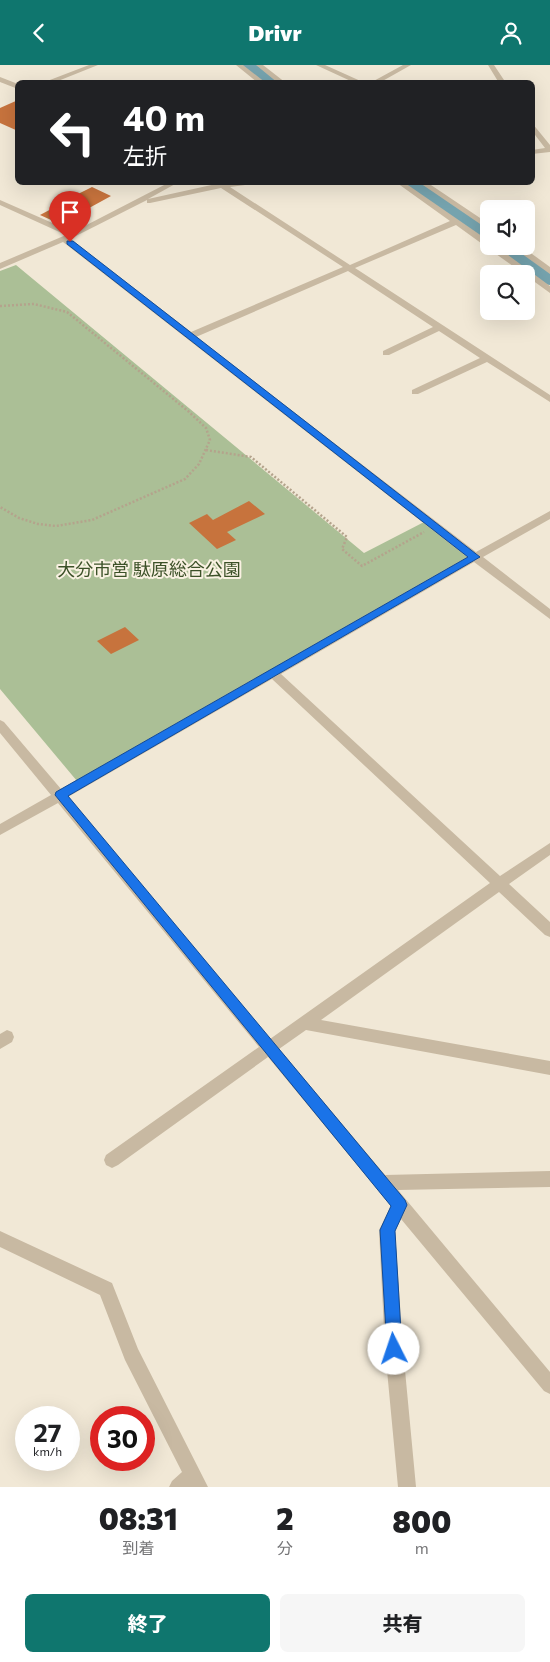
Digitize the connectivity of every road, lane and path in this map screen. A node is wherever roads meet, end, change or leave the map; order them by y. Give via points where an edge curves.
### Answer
1 (95, 65) edge
2 (239, 65) edge
3 (258, 65) edge
4 (319, 65) edge
5 (408, 65) edge
6 (491, 65) edge
7 (0, 79) edge
8 (53, 80) edge
9 (258, 80) edge
10 (279, 80) edge
11 (355, 80) edge
12 (379, 80) edge
13 (501, 80) edge
14 (15, 86) edge
15 (535, 129) edge
16 (550, 150) edge
17 (535, 152) edge
18 (169, 185) edge
19 (217, 185) edge
20 (223, 185) edge
21 (405, 185) edge
22 (427, 185) edge
23 (0, 202) edge
24 (100, 222) junction
25 (456, 222) junction
26 (480, 222) edge
27 (68, 237) junction
28 (480, 239) edge
29 (501, 255) edge
30 (528, 255) edge
31 (0, 266) edge
32 (349, 268) junction
33 (550, 271) edge
34 (550, 290) edge
35 (0, 306) edge
36 (440, 327) junction
37 (190, 336) junction
38 (386, 353) dead end
39 (487, 358) junction
40 (415, 393) dead end
41 (550, 399) edge
42 (206, 450) junction
43 (0, 507) edge
44 (550, 513) edge
45 (436, 526) junction
46 (475, 557) junction
47 (550, 615) edge
48 (273, 673) junction
49 (0, 725) edge
50 (60, 795) junction
51 (0, 830) edge
52 (550, 848) edge
53 (499, 884) junction
54 (550, 931) edge
55 (303, 1023) junction
56 (269, 1047) junction
57 (550, 1069) edge
58 (112, 1160) dead end
59 (550, 1179) edge
60 (381, 1183) junction
61 (400, 1205) junction
62 (0, 1239) edge
63 (550, 1385) edge
64 (196, 1481) edge
65 (178, 1487) edge
66 (407, 1487) edge

1 - 8 street
2 - 9 street
3 - 10 street
4 - 11 street
5 - 12 street
6 - 13 street
7 - 14 street
15 - 16 street
16 - 17 street
18 - 24 street
19 - 24 street via 140,204
20 - 32 street
21 - 25 street
22 - 26 street
23 - 27 street
24 - 27 street
25 - 28 street
25 - 32 street
27 - 31 street
27 - 37 street
29 - 34 street
30 - 33 street
32 - 36 street
32 - 37 street
35 - 42 path via 14,303 68,312 206,428 210,440
36 - 38 street
36 - 39 street
37 - 45 street
39 - 40 street
39 - 41 street
42 - 43 path via 203,459 188,476 101,519 64,527 32,525
42 - 45 path via 251,457 347,537 342,549 362,566
44 - 46 street
45 - 46 street
46 - 47 street
46 - 48 street
48 - 50 street
48 - 53 street
49 - 50 street
50 - 51 street
50 - 56 street
52 - 53 street
53 - 54 street
53 - 55 street
55 - 56 street
55 - 57 street
56 - 58 street
56 - 60 street
59 - 60 street
60 - 61 street
61 - 63 street
61 - 66 street via 387,1230
62 - 64 street via 106,1289 131,1354
64 - 65 street

